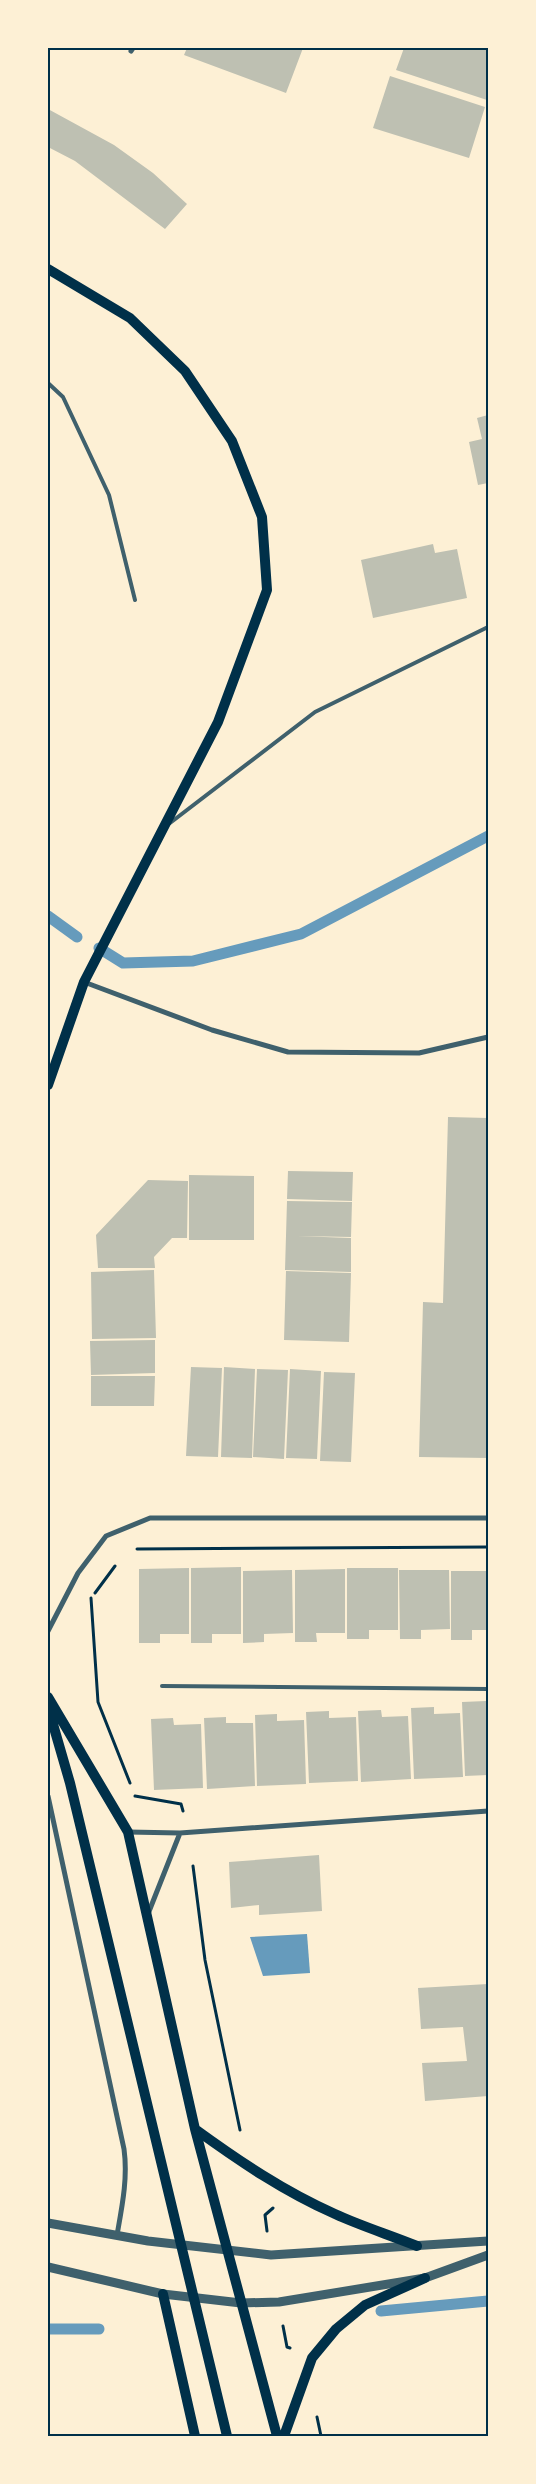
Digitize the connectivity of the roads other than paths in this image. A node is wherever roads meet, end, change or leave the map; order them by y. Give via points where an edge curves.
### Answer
1 (48, 269) edge
2 (48, 383) edge
3 (135, 600) dead end
4 (488, 627) edge
5 (163, 827) junction
6 (84, 982) junction
7 (488, 1037) edge
8 (48, 1085) edge
9 (488, 1518) edge
10 (48, 1631) edge
11 (162, 1686) dead end
12 (488, 1689) edge
13 (48, 1697) edge
14 (48, 1707) edge
15 (48, 1790) edge
16 (48, 1796) edge
17 (488, 1812) edge
18 (128, 1832) junction
19 (180, 1833) junction
20 (147, 1915) junction
21 (195, 2129) junction
22 (48, 2222) edge
23 (116, 2235) junction
24 (488, 2241) edge
25 (416, 2246) junction
26 (228, 2251) junction
27 (488, 2255) edge
28 (48, 2267) edge
29 (425, 2278) junction
30 (163, 2294) junction
31 (241, 2303) junction
32 (195, 2436) edge
33 (227, 2436) edge
34 (277, 2436) edge
35 (284, 2436) edge

1 - 5 main road via 130,318 185,372 232,441 262,517 267,590 218,722
2 - 3 lane via 63,397 109,495
4 - 5 lane via 315,712
5 - 6 main road
6 - 7 street via 212,1030 288,1052 419,1053
6 - 8 main road
9 - 10 street via 150,1518 106,1536 78,1573
11 - 12 lane
13 - 18 main road
14 - 33 main road via 70,1783
15 - 16 lane
16 - 23 street via 124,2149 123,2201
17 - 19 street
18 - 19 street
18 - 20 main road
19 - 20 street
20 - 21 main road
21 - 25 main road via 242,2163 291,2192 335,2215
21 - 26 main road
22 - 23 street
23 - 26 street
24 - 25 street
25 - 26 street via 271,2255
26 - 31 main road
27 - 29 street
28 - 30 street
29 - 31 street via 279,2302
29 - 35 main road via 365,2305 336,2329 312,2358
30 - 31 street
30 - 32 main road
31 - 34 main road

